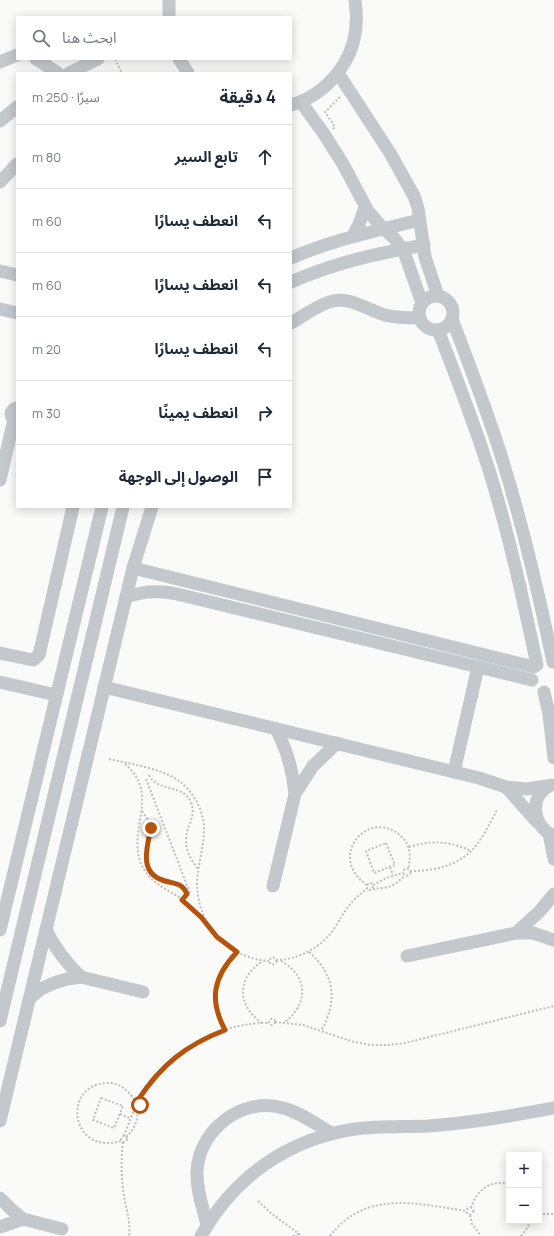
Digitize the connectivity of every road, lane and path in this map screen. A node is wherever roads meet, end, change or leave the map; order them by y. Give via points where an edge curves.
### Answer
1 (169, 0) edge
2 (355, 0) edge
3 (169, 16) edge
4 (16, 54) edge
5 (38, 60) edge
6 (96, 60) edge
7 (116, 60) edge
8 (0, 62) edge
9 (56, 72) edge
10 (71, 72) edge
11 (122, 72) edge
12 (338, 73) junction
13 (344, 94) dead end
14 (296, 104) edge
15 (16, 107) edge
16 (0, 121) edge
17 (324, 134) junction
18 (16, 165) edge
19 (0, 182) edge
20 (365, 207) junction
21 (419, 220) junction
22 (383, 229) junction
23 (353, 236) junction
24 (424, 245) junction
25 (403, 249) junction
26 (292, 258) edge
27 (0, 271) edge
28 (16, 275) edge
29 (292, 282) edge
30 (438, 296) junction
31 (422, 303) junction
32 (0, 309) edge
33 (16, 313) edge
34 (419, 318) junction
35 (452, 320) junction
36 (292, 323) edge
37 (438, 330) junction
38 (16, 416) edge
39 (0, 480) edge
40 (73, 508) edge
41 (102, 508) edge
42 (123, 508) edge
43 (152, 508) edge
44 (96, 528) junction
45 (117, 533) junction
46 (133, 568) junction
47 (126, 597) junction
48 (0, 653) edge
49 (553, 662) edge
50 (535, 666) junction
51 (478, 667) junction
52 (532, 680) junction
53 (0, 682) edge
54 (104, 687) junction
55 (549, 691) edge
56 (56, 695) junction
57 (276, 729) junction
58 (336, 743) junction
59 (554, 758) edge
60 (109, 759) dead end
61 (124, 763) junction
62 (150, 769) junction
63 (454, 772) junction
64 (149, 775) junction
65 (146, 778) junction
66 (138, 780) junction
67 (552, 782) edge
68 (506, 787) junction
69 (295, 794) junction
70 (497, 810) dead end
71 (142, 812) junction
72 (548, 832) edge
73 (409, 847) junction
74 (471, 851) junction
75 (554, 859) edge
76 (390, 867) junction
77 (199, 870) junction
78 (409, 870) junction
79 (403, 873) junction
80 (393, 875) junction
81 (405, 876) junction
82 (367, 885) junction
83 (373, 885) junction
84 (273, 886) dead end
85 (373, 888) junction
86 (367, 889) junction
87 (198, 892) junction
88 (190, 893) junction
89 (4, 894) edge
90 (187, 894) junction
91 (554, 894) edge
92 (182, 900) junction
93 (209, 927) junction
94 (0, 930) edge
95 (46, 930) junction
96 (516, 933) junction
97 (554, 940) edge
98 (237, 952) junction
99 (308, 952) junction
100 (407, 956) dead end
101 (276, 960) junction
102 (280, 960) junction
103 (263, 961) junction
104 (269, 961) junction
105 (82, 977) junction
106 (143, 992) dead end
107 (30, 998) junction
108 (554, 1006) edge
109 (0, 1021) edge
110 (275, 1022) junction
111 (284, 1022) junction
112 (262, 1023) junction
113 (269, 1023) junction
114 (225, 1030) junction
115 (320, 1031) junction
116 (137, 1101) junction
117 (135, 1107) junction
118 (138, 1108) junction
119 (554, 1108) edge
120 (120, 1114) junction
121 (130, 1118) junction
122 (0, 1121) edge
123 (331, 1133) junction
124 (125, 1136) junction
125 (122, 1141) junction
126 (506, 1184) edge
127 (0, 1198) edge
128 (258, 1201) dead end
129 (471, 1208) junction
130 (467, 1211) junction
131 (542, 1214) edge
132 (554, 1214) edge
133 (470, 1215) junction
134 (23, 1219) junction
135 (529, 1224) edge
136 (0, 1227) edge
137 (62, 1229) dead end
138 (204, 1230) edge
139 (298, 1234) junction
140 (129, 1236) edge
141 (293, 1236) edge
142 (302, 1236) edge
143 (330, 1236) edge
144 (481, 1236) edge
145 (521, 1236) edge

1 - 3 street
2 - 12 street via 356,25 351,50
4 - 8 street
5 - 9 street
6 - 10 street
7 - 11 path
12 - 14 street via 315,94
12 - 21 street via 414,196
13 - 17 path via 326,110 325,114 335,127
14 - 17 street
15 - 16 street
17 - 20 street
18 - 19 street
20 - 22 street
20 - 23 street
21 - 22 street
21 - 24 street
22 - 23 street
22 - 25 street
23 - 26 street
24 - 25 street
24 - 30 street
25 - 29 street via 344,262
25 - 31 street
27 - 28 street
30 - 31 street via 426,298
30 - 35 street via 444,298 452,307
31 - 34 street
32 - 33 street
34 - 36 street via 384,315 356,302 343,300 318,307
34 - 37 street via 423,325
35 - 37 street
35 - 49 street via 504,464 531,562
37 - 50 street via 489,471 516,567
38 - 39 street
40 - 48 street via 39,655 33,660
41 - 44 street
42 - 45 street
43 - 46 street
44 - 45 street
44 - 56 street
45 - 109 street
46 - 47 street
46 - 50 street
47 - 51 street via 138,593 164,591
47 - 54 street
49 - 50 street via 541,662
50 - 52 street
51 - 52 street
51 - 63 street
52 - 55 street via 538,690
53 - 56 street
54 - 57 street
54 - 95 street
55 - 59 street
56 - 89 street
57 - 58 street
57 - 69 street via 290,760
58 - 63 street
58 - 69 street via 313,766
60 - 61 path
61 - 62 path
61 - 66 path
62 - 64 path
62 - 77 path via 178,780 198,803 204,833
63 - 68 street
64 - 65 path
64 - 77 path via 159,786 184,793 191,803 193,815 186,841 188,853
65 - 66 path
65 - 88 path
66 - 71 path via 142,790
67 - 68 street via 527,789
67 - 72 street via 540,793 535,810 536,818
68 - 72 street
69 - 84 street
70 - 74 path
71 - 90 path via 151,828 146,850 149,868 157,878 181,885
71 - 92 path via 137,842 142,866 158,885
72 - 75 street
73 - 74 path via 434,841 453,844
73 - 78 path
73 - 82 path via 398,833 380,827 363,832 356,838 350,864 359,880
74 - 78 path via 449,865 430,870
76 - 76 path via 395,865 386,843 366,851 374,873
76 - 80 path
77 - 87 path
78 - 79 path via 404,869
78 - 81 path via 409,875
79 - 80 path
79 - 81 path
80 - 83 path
81 - 85 path via 388,888
82 - 83 path
82 - 86 path
83 - 85 path
85 - 86 path
86 - 99 path via 348,905 333,930 322,942
87 - 88 path
87 - 93 path
88 - 90 path
89 - 94 street
90 - 92 path
91 - 96 street
92 - 93 path via 197,912
93 - 98 path via 217,937
95 - 105 street via 70,967
95 - 107 street
96 - 97 street via 533,933
96 - 100 street
98 - 103 path
98 - 114 path via 219,975 215,989 216,1010
99 - 102 path
99 - 115 path via 318,960 325,971 332,995 327,1020
101 - 102 path
101 - 104 path via 272,958
101 - 104 path via 273,965
102 - 111 path via 290,966 302,984 300,1006 293,1016
103 - 104 path
103 - 112 path via 248,973 243,992 248,1010
105 - 106 street
105 - 107 street via 67,978 54,983
107 - 122 street
108 - 115 path via 388,1045 354,1042
110 - 111 path
110 - 113 path via 272,1019
110 - 113 path via 273,1026
111 - 115 path
112 - 113 path
112 - 114 path
114 - 116 path via 201,1040 175,1057 148,1085
116 - 117 path via 133,1104
116 - 118 path via 140,1105
116 - 125 path via 125,1088 102,1083 88,1090 79,1103 77,1119 84,1133 102,1143
117 - 118 path
117 - 121 path
118 - 124 path via 135,1127
119 - 123 street via 473,1121
120 - 120 path via 114,1128 93,1120 101,1098 123,1106
120 - 121 path
121 - 124 path
123 - 138 street via 301,1143 254,1172 226,1199
123 - 138 street via 300,1114 282,1107 261,1106 242,1110 224,1120 210,1134 201,1152 197,1171
124 - 125 path via 121,1137
124 - 125 path via 127,1141
125 - 140 path via 122,1182 129,1220
126 - 129 path via 491,1184 484,1188 473,1200
127 - 134 street
128 - 139 path
129 - 130 path
129 - 133 path via 474,1212
130 - 133 path
130 - 143 path via 407,1202 379,1204 353,1215
131 - 132 path
133 - 144 path via 472,1224
134 - 136 street
134 - 137 street
135 - 145 path
139 - 141 path
139 - 142 path

